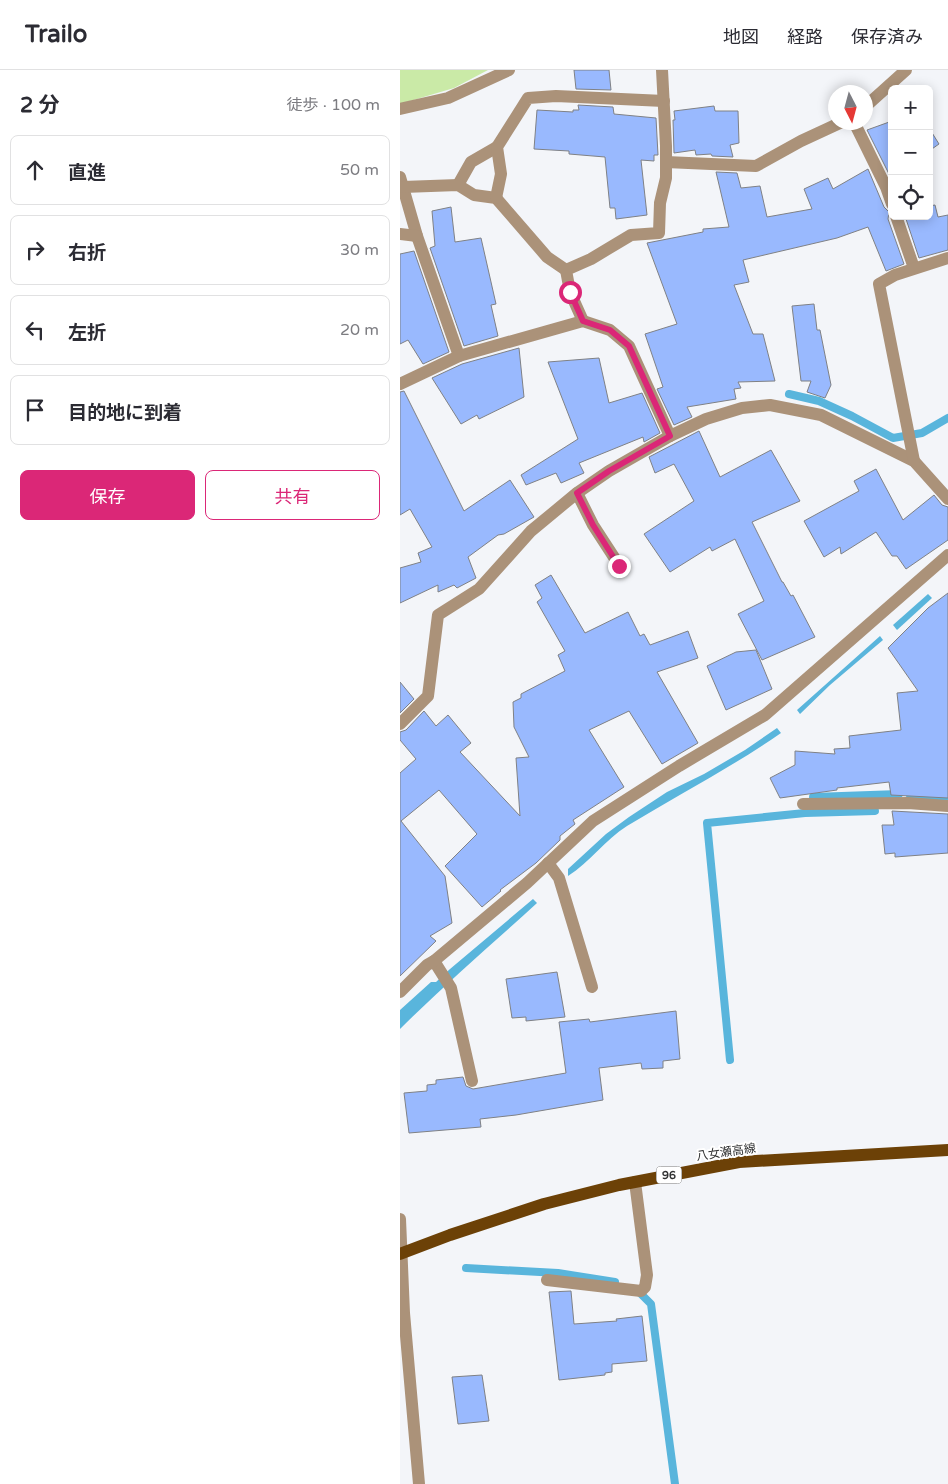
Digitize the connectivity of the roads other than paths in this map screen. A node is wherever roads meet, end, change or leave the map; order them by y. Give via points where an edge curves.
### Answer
1 (509, 70) edge
2 (662, 70) edge
3 (906, 70) edge
4 (873, 100) edge
5 (664, 101) junction
6 (400, 110) edge
7 (828, 128) edge
8 (858, 130) edge
9 (497, 147) junction
10 (666, 162) junction
11 (401, 182) edge
12 (458, 185) junction
13 (888, 193) edge
14 (496, 198) junction
15 (897, 220) edge
16 (400, 234) edge
17 (417, 236) junction
18 (948, 258) edge
19 (914, 268) junction
20 (566, 270) junction
21 (583, 321) junction
22 (459, 356) junction
23 (400, 384) edge
24 (670, 436) junction
25 (914, 461) junction
26 (577, 493) junction
27 (948, 499) edge
28 (948, 555) edge
29 (619, 566) dead end
30 (400, 724) edge
31 (803, 804) dead end
32 (948, 806) edge
33 (548, 863) junction
34 (434, 961) junction
35 (592, 987) dead end
36 (400, 992) edge
37 (472, 1081) dead end
38 (948, 1150) edge
39 (635, 1182) junction
40 (400, 1219) edge
41 (401, 1254) edge
42 (546, 1280) dead end
43 (419, 1484) edge

1 - 6 street via 448,98
2 - 5 street
3 - 4 street
5 - 9 street via 556,96 528,98
5 - 10 street
7 - 10 street via 756,166
8 - 13 street
9 - 12 street via 471,162
9 - 14 street via 501,174
10 - 20 street via 659,233 631,235
11 - 12 street
11 - 17 street
12 - 14 street via 474,195
14 - 20 street via 547,257
15 - 19 street
16 - 17 street
17 - 22 street
18 - 19 street
19 - 25 street via 879,284
20 - 21 street via 570,292
21 - 22 street
21 - 24 street via 610,330 629,346
22 - 23 street
24 - 25 street via 706,419 742,408 770,405 821,414
24 - 26 street
25 - 27 street
26 - 29 street
26 - 30 street via 531,531 479,589 438,615 428,696
28 - 33 street via 766,715 593,822
31 - 32 street
33 - 34 street
33 - 35 street via 559,878
34 - 36 street
34 - 37 street via 451,988
38 - 39 main road, 八女瀬高線 / 96 via 739,1162
39 - 41 main road, 八女瀬高線 / 96 via 544,1204
39 - 42 street via 647,1275 641,1292
40 - 41 street
41 - 43 street

